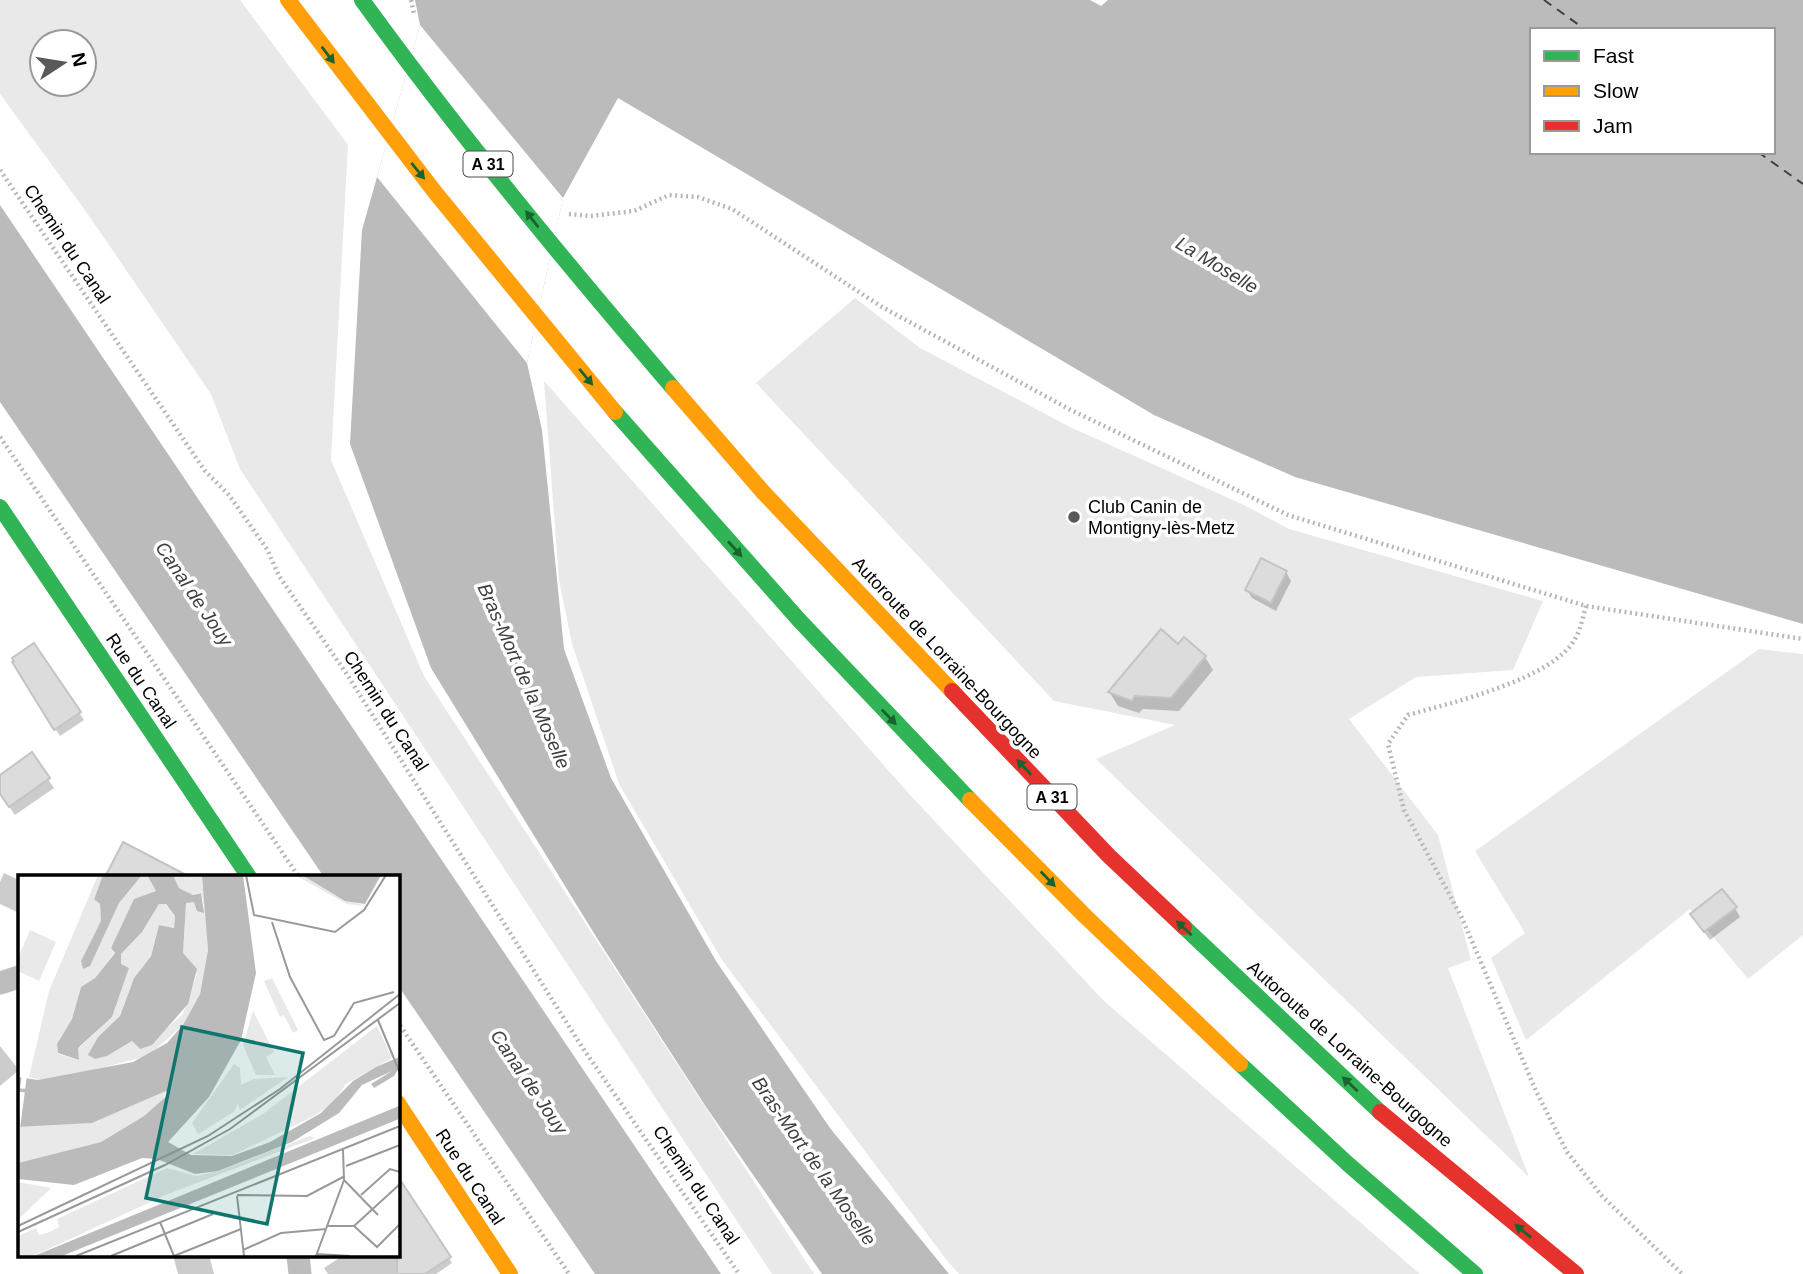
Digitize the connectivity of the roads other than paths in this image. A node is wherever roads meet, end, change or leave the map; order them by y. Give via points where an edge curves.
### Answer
1 (288, 0) edge
2 (362, 0) edge
3 (0, 507) edge
4 (248, 875) edge
5 (18, 977) edge
6 (0, 983) edge
7 (399, 1105) edge
8 (298, 1256) edge
9 (300, 1274) edge
10 (510, 1274) edge
11 (1475, 1274) edge
12 (1576, 1274) edge

1 -> 11 main road via 542,325 690,499 876,703 1072,903 1233,1058
12 -> 2 main road, Autoroute de Lorraine-Bourgogne / A 31 via 1385,1117 1109,856 764,492 574,273
3 - 4 main road, Rue du Canal
5 - 6 street
7 - 10 main road, Rue du Canal
8 - 9 street

